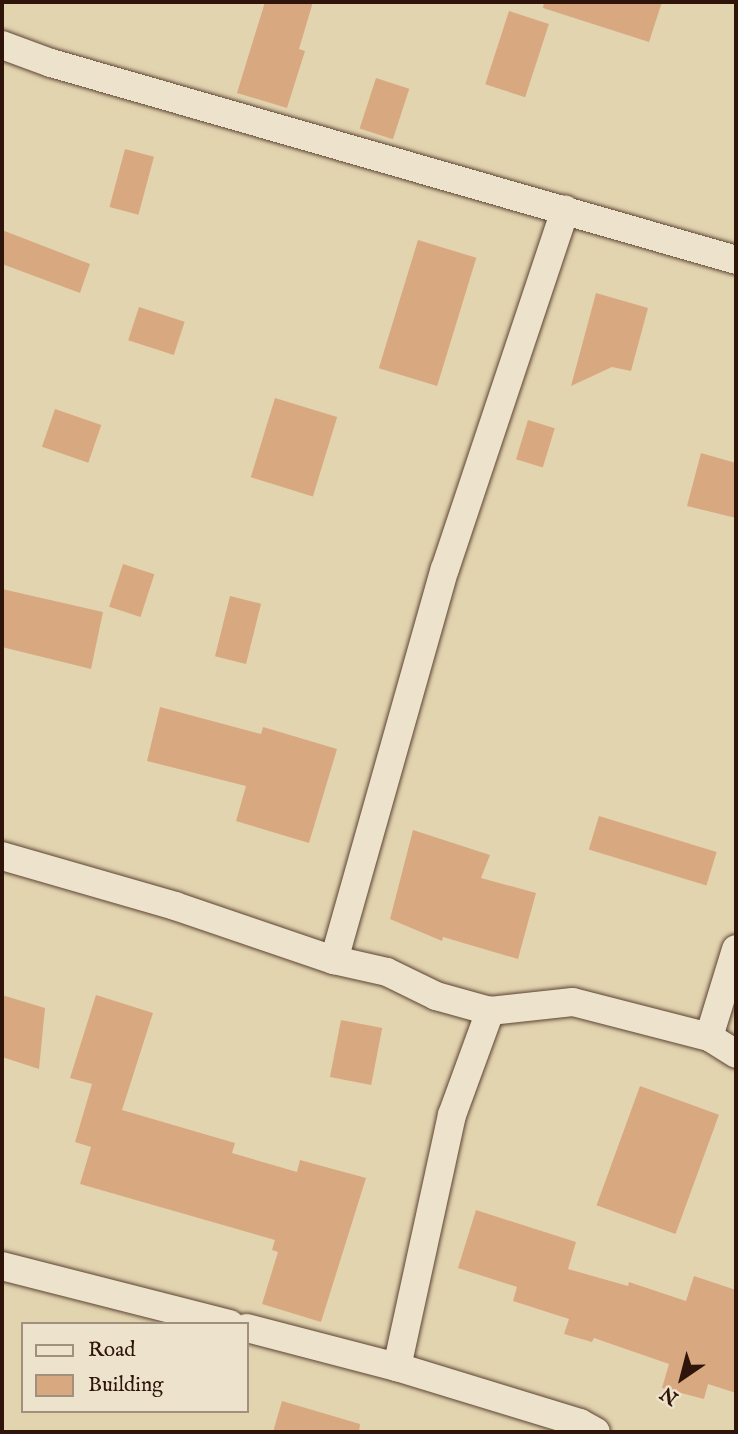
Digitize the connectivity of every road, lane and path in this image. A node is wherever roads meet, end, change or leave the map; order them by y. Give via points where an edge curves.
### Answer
1 (2, 45) edge
2 (565, 210) junction
3 (736, 260) edge
4 (2, 856) edge
5 (736, 949) edge
6 (334, 960) junction
7 (490, 1012) junction
8 (709, 1037) junction
9 (736, 1054) edge
10 (2, 1265) edge
11 (222, 1322) edge
12 (248, 1328) edge
13 (397, 1367) junction
14 (596, 1432) edge

1 - 2 street
2 - 3 street
2 - 6 street via 444,569
4 - 6 street via 175,906
5 - 8 street
6 - 7 street via 387,972 436,996
7 - 8 street via 573,1002
7 - 13 street via 452,1115
8 - 9 street
10 - 11 street
12 - 13 street
13 - 14 street via 580,1423

